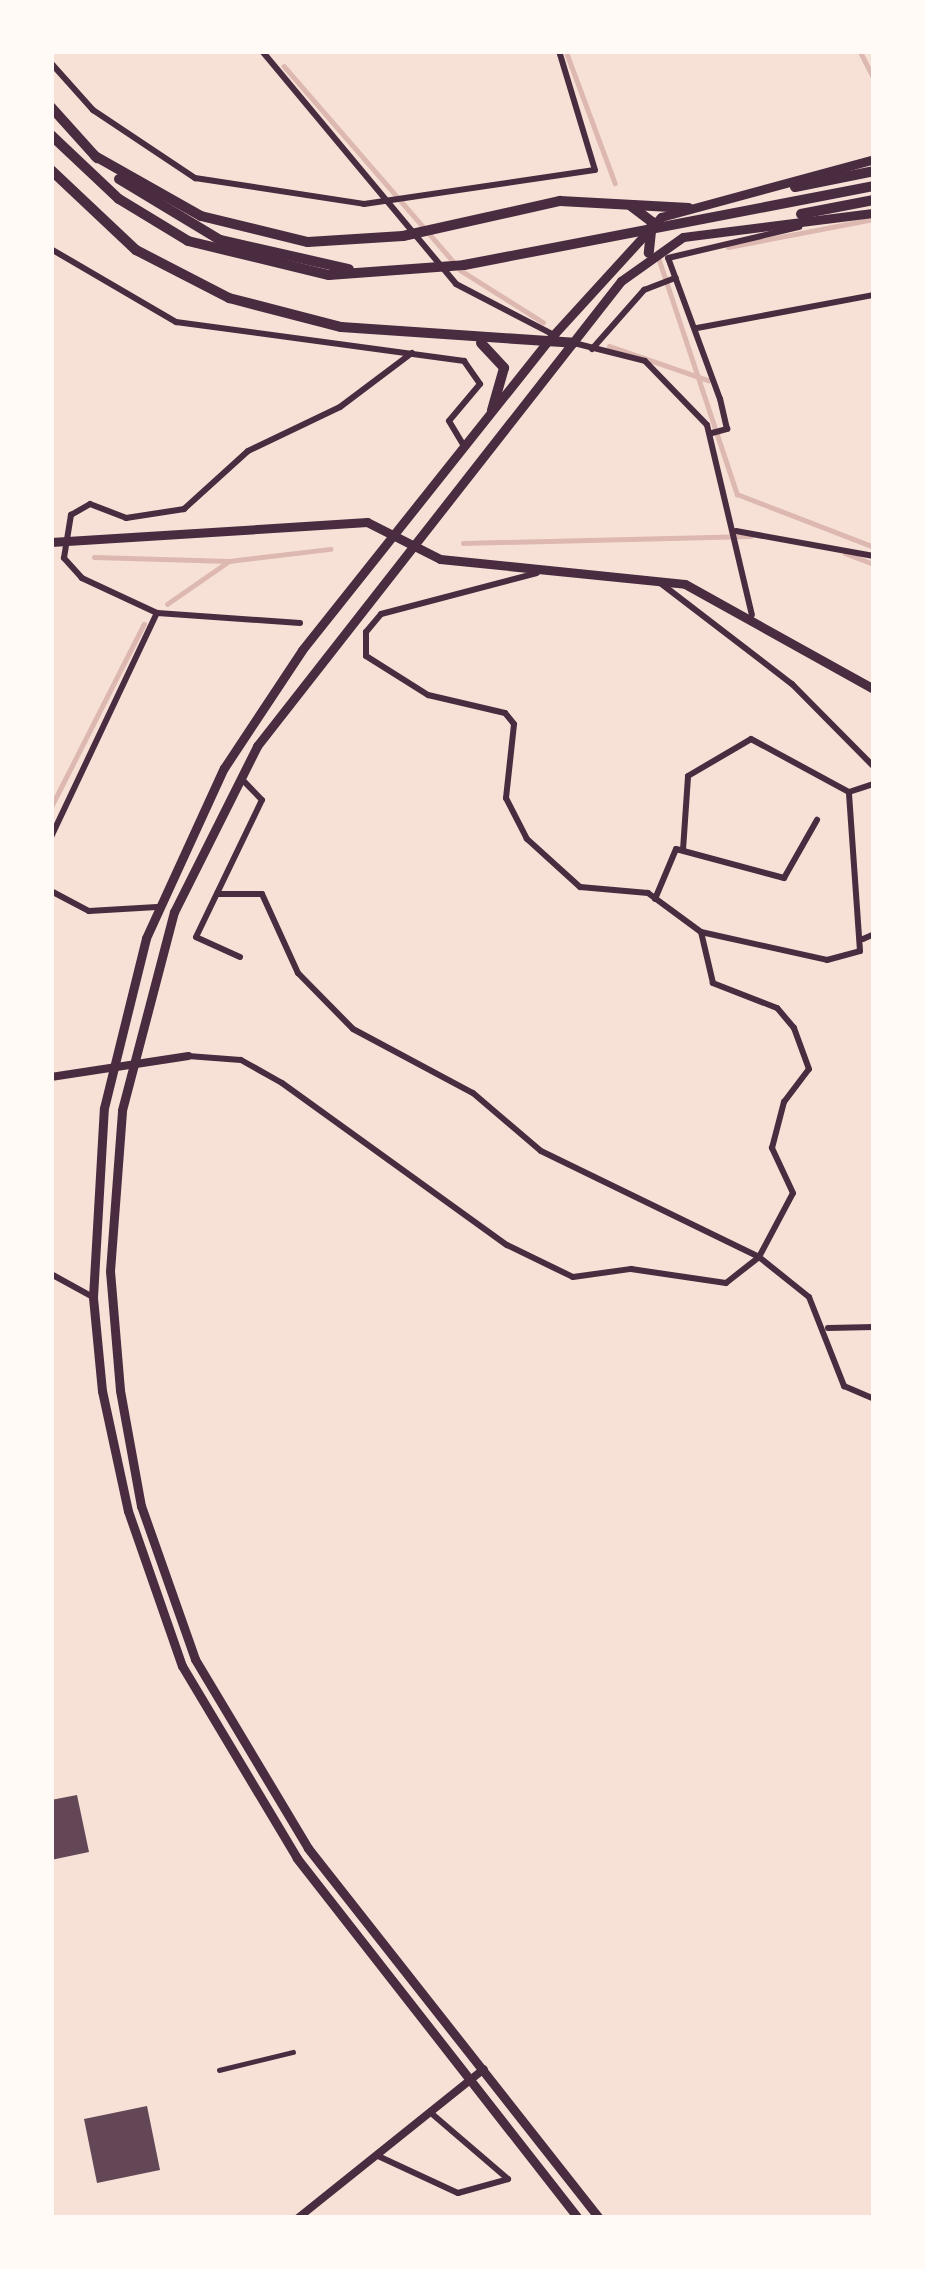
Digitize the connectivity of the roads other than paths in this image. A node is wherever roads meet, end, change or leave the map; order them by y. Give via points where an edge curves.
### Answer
1 (559, 51) edge
2 (263, 52) edge
3 (51, 63) edge
4 (51, 107) edge
5 (51, 135) edge
6 (95, 156) junction
7 (874, 159) edge
8 (51, 170) edge
9 (874, 171) edge
10 (874, 186) edge
11 (795, 187) junction
12 (401, 200) junction
13 (874, 200) edge
14 (628, 204) junction
15 (689, 208) junction
16 (801, 214) junction
17 (868, 214) edge
18 (652, 222) junction
19 (51, 249) edge
20 (649, 253) junction
21 (380, 273) junction
22 (670, 278) junction
23 (874, 295) edge
24 (697, 328) junction
25 (550, 339) junction
26 (470, 340) junction
27 (573, 343) junction
28 (592, 349) junction
29 (412, 353) junction
30 (492, 410) junction
31 (717, 432) junction
32 (464, 446) junction
33 (736, 531) junction
34 (394, 532) junction
35 (65, 541) junction
36 (51, 542) edge
37 (410, 544) junction
38 (874, 556) edge
39 (537, 573) junction
40 (650, 576) junction
41 (158, 613) junction
42 (752, 615) junction
43 (300, 623) dead end
44 (874, 689) edge
45 (874, 767) edge
46 (239, 777) junction
47 (874, 784) edge
48 (849, 792) junction
49 (818, 820) dead end
50 (51, 837) edge
51 (683, 850) junction
52 (51, 891) edge
53 (217, 894) junction
54 (655, 899) junction
55 (158, 907) junction
56 (701, 932) junction
57 (874, 934) edge
58 (862, 939) junction
59 (240, 957) dead end
60 (188, 1056) joint
61 (130, 1065) junction
62 (110, 1069) junction
63 (51, 1077) edge
64 (759, 1257) junction
65 (51, 1274) edge
66 (93, 1297) junction
67 (874, 1327) edge
68 (828, 1328) junction
69 (874, 1399) edge
70 (293, 2052) dead end
71 (484, 2069) junction
72 (219, 2070) dead end
73 (469, 2081) junction
74 (431, 2113) junction
75 (378, 2156) junction
76 (298, 2218) edge
77 (578, 2218) edge
78 (599, 2218) edge

1 - 12 street via 595,170
2 - 12 street
3 - 12 street via 93,110 221,189
4 - 6 highway
5 - 21 highway via 118,199 200,247 296,273
6 - 14 highway via 251,232 337,243 539,203
6 - 21 highway via 220,240
7 - 11 main road
8 - 26 highway via 136,250 212,291 304,320
9 - 11 highway
10 - 21 highway
11 - 15 main road
12 - 25 street via 457,284
13 - 16 highway
14 - 15 highway
14 - 18 highway
15 - 18 main road
16 - 17 main road
16 - 20 main road
17 - 22 street via 674,252
18 - 20 highway
18 - 25 main road
19 - 29 street via 176,322 285,345
20 - 27 main road
22 - 24 street
22 - 28 street
23 - 24 street
24 - 31 street
25 - 26 highway
25 - 27 highway
25 - 30 main road
26 - 30 highway via 502,360
27 - 28 street
27 - 37 main road
28 - 31 street via 645,361
29 - 32 street via 477,371 478,391 449,421
29 - 35 street via 340,407 248,451 184,509 126,518 83,505
30 - 32 main road
31 - 33 street
32 - 34 main road
33 - 38 street
33 - 42 street
34 - 35 main road via 338,520
34 - 37 main road
34 - 55 main road via 242,737
35 - 36 main road
35 - 41 street via 71,571
37 - 39 main road
37 - 46 main road
39 - 40 main road
39 - 54 street via 381,614 366,632 366,656 428,695 505,712 514,724 506,798 527,839 580,887
40 - 42 main road
40 - 45 street via 792,684
41 - 43 street
41 - 50 street
42 - 44 main road
46 - 53 street via 262,800
46 - 61 main road via 174,912
47 - 48 street
48 - 51 street via 751,739 688,776
48 - 58 street
49 - 51 street via 784,878
51 - 54 street via 673,851
52 - 55 street via 89,911
53 - 59 street via 196,937
53 - 64 street via 262,894 298,974 353,1029 473,1093 541,1151
54 - 56 street
55 - 62 main road
56 - 58 street via 827,960 860,951
56 - 64 street via 713,982 777,1008 807,1051 803,1086 774,1126 789,1215
57 - 58 street
60 - 61 street
60 - 64 street via 242,1060 507,1245 573,1277 631,1269 726,1283
61 - 62 street
61 - 71 main road via 110,1271 120,1390 166,1585 257,1771
62 - 63 street
62 - 66 main road
64 - 68 street
65 - 66 street
66 - 73 main road via 128,1511 182,1666 297,1858
67 - 68 street
68 - 69 street via 844,1386
70 - 72 street
71 - 73 street
71 - 78 main road
73 - 74 street
73 - 77 main road
74 - 75 street
74 - 75 street via 508,2179 458,2193
75 - 76 street

